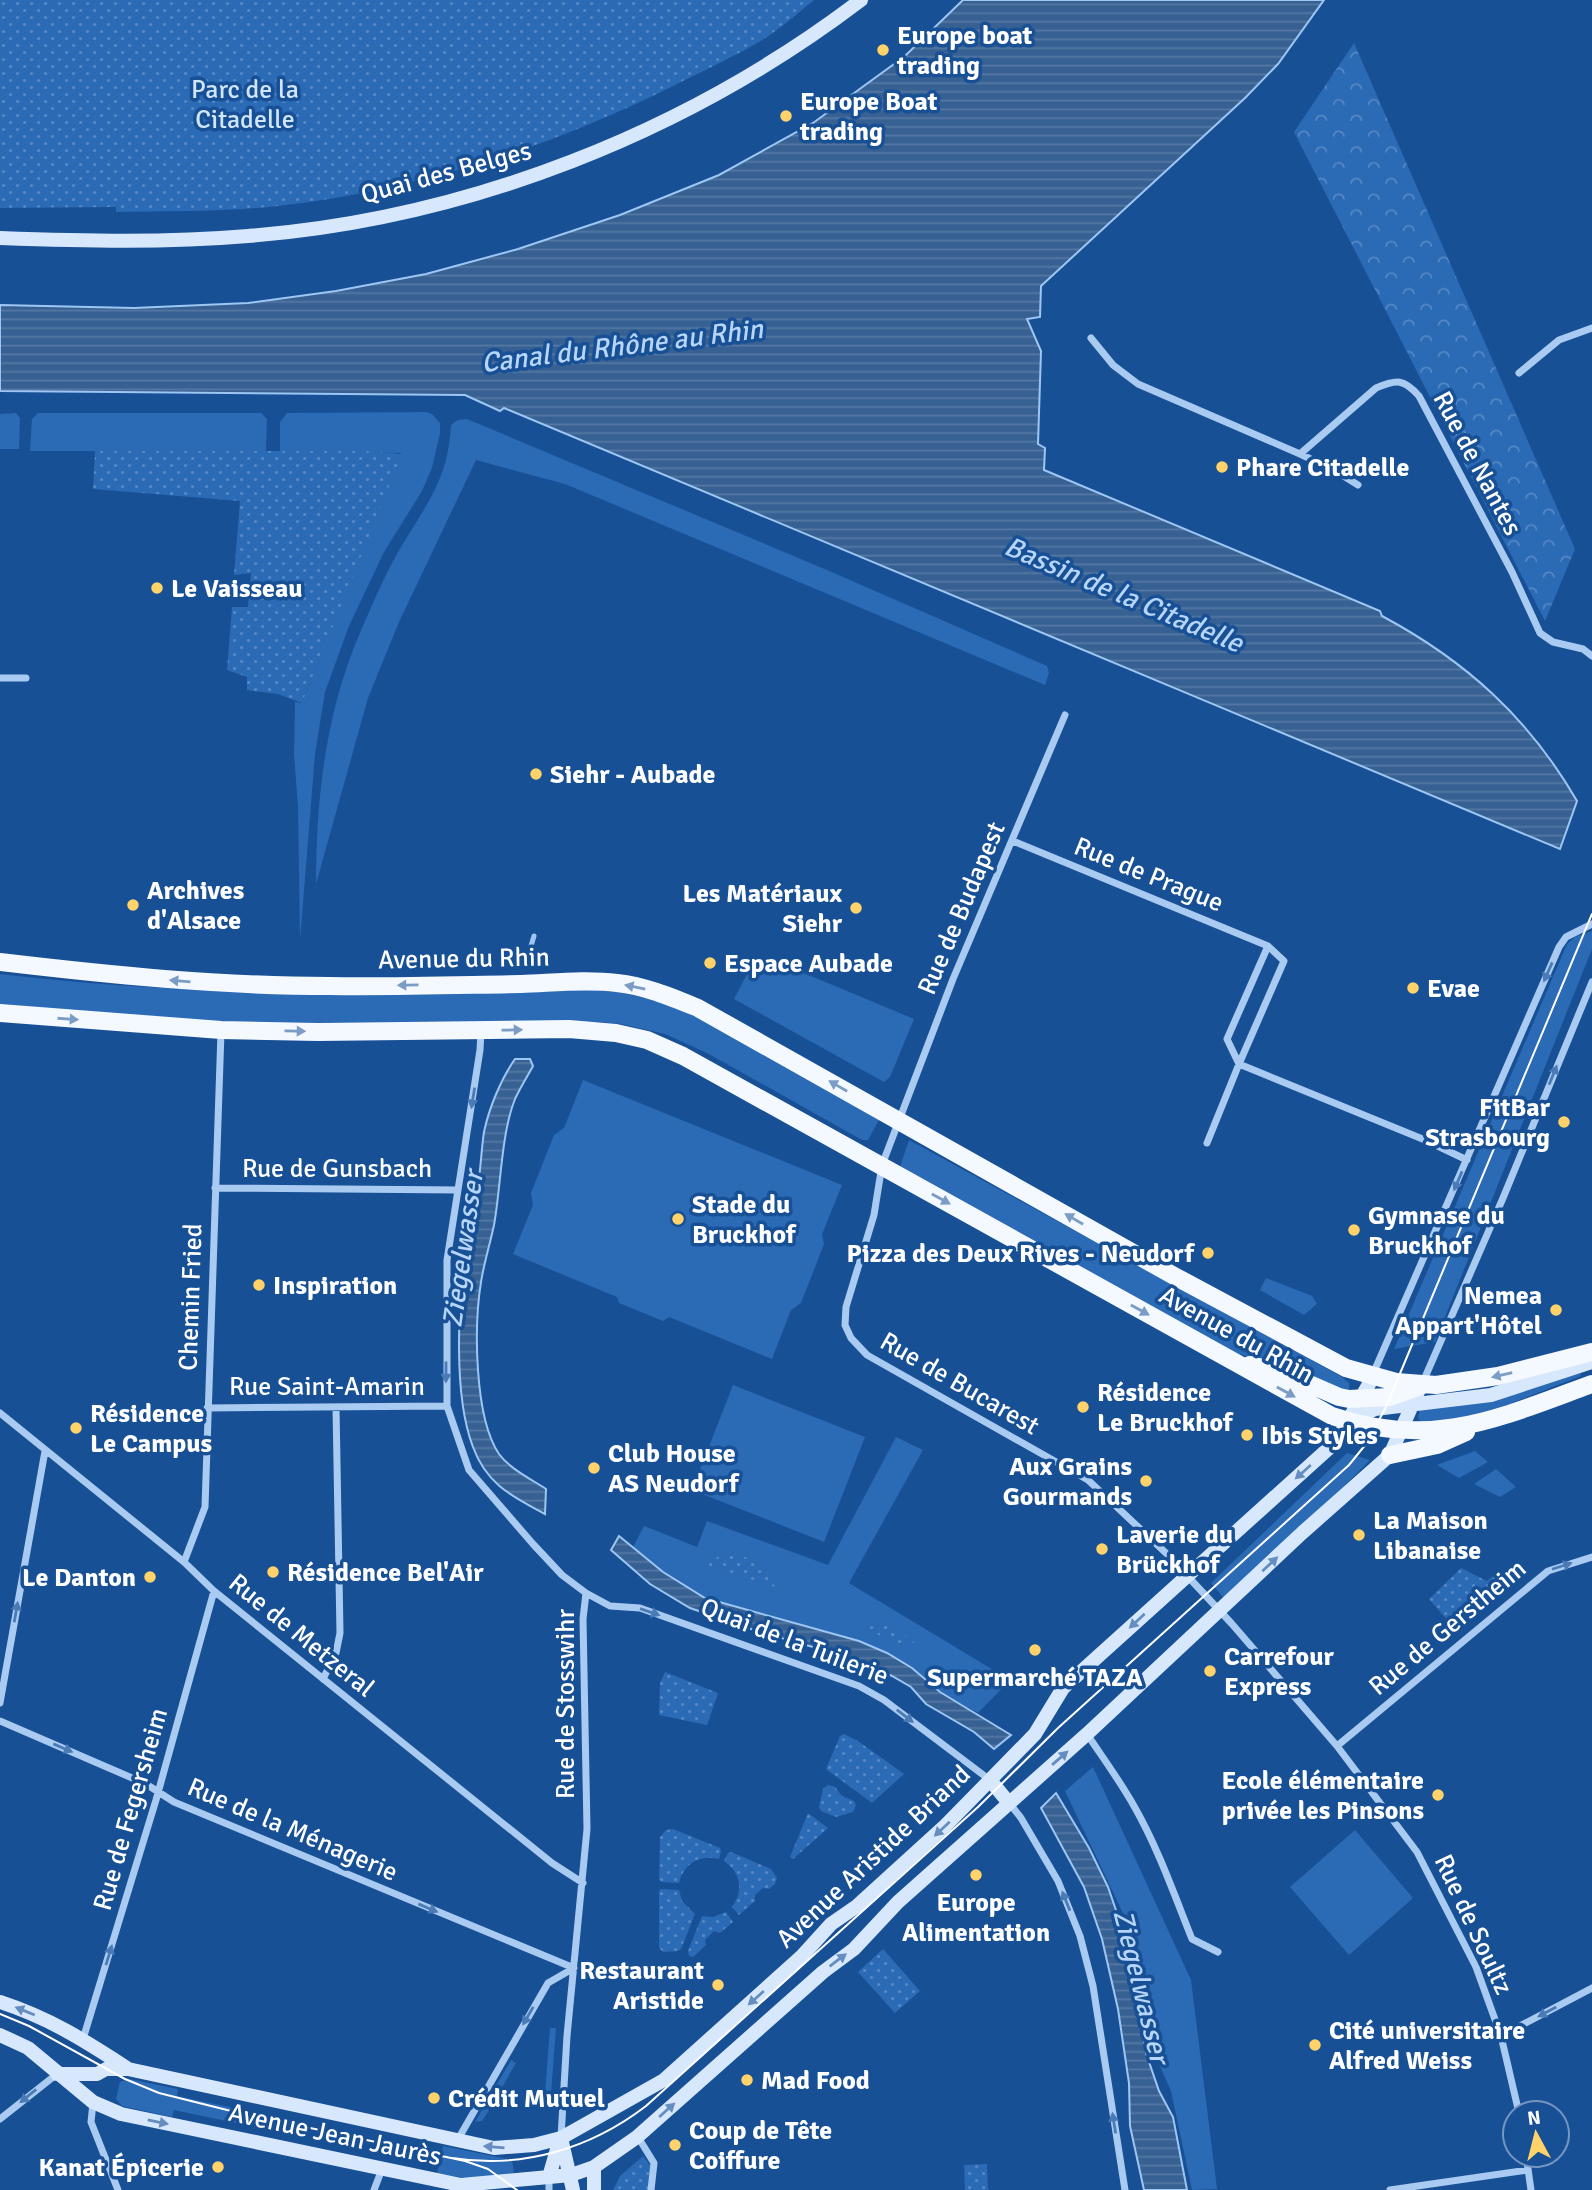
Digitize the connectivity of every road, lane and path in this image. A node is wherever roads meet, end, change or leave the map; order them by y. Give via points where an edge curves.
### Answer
1 (861, 0) edge
2 (0, 238) edge
3 (1592, 328) edge
4 (1091, 338) dead end
5 (1519, 373) dead end
6 (1300, 454) junction
7 (1358, 485) dead end
8 (1592, 656) edge
9 (0, 678) edge
10 (26, 678) dead end
11 (1065, 715) dead end
12 (1013, 841) junction
13 (1592, 924) edge
14 (1268, 946) junction
15 (0, 962) edge
16 (1592, 982) edge
17 (0, 1013) edge
18 (221, 1030) junction
19 (481, 1030) junction
20 (1239, 1064) junction
21 (898, 1119) junction
22 (1207, 1143) dead end
23 (1466, 1160) junction
24 (882, 1165) junction
25 (215, 1188) junction
26 (458, 1190) junction
27 (1592, 1352) edge
28 (1227, 1359) junction
29 (1592, 1362) edge
30 (1373, 1377) junction
31 (1592, 1384) edge
32 (1421, 1385) junction
33 (1360, 1400) junction
34 (1412, 1404) junction
35 (447, 1406) junction
36 (335, 1407) junction
37 (208, 1408) junction
38 (0, 1413) edge
39 (1349, 1421) junction
40 (1489, 1421) junction
41 (1400, 1430) junction
42 (45, 1451) junction
43 (1390, 1455) junction
44 (1592, 1557) edge
45 (184, 1562) junction
46 (1188, 1575) junction
47 (214, 1591) junction
48 (586, 1593) junction
49 (1220, 1610) junction
50 (323, 1679) junction
51 (0, 1703) edge
52 (0, 1721) edge
53 (1087, 1734) junction
54 (1337, 1746) junction
55 (990, 1780) junction
56 (158, 1792) junction
57 (1009, 1803) junction
58 (583, 1883) junction
59 (1218, 1952) dead end
60 (574, 1968) junction
61 (1592, 1988) edge
62 (0, 2002) edge
63 (0, 2035) edge
64 (1501, 2036) junction
65 (83, 2039) junction
66 (128, 2069) junction
67 (57, 2074) junction
68 (97, 2074) junction
69 (1516, 2099) edge
70 (93, 2102) junction
71 (0, 2119) edge
72 (637, 2137) junction
73 (561, 2138) junction
74 (457, 2141) junction
75 (594, 2167) junction
76 (382, 2169) junction
77 (1528, 2171) joint
78 (549, 2183) edge
79 (572, 2183) edge
80 (466, 2187) edge
81 (118, 2190) edge
82 (374, 2190) edge
83 (594, 2190) edge
84 (651, 2190) edge
85 (1125, 2190) edge
86 (1390, 2190) edge
87 (1531, 2190) edge

1 - 2 main road, Quai des Belges via 712,97 590,153 464,197 369,220 249,236 126,241
3 - 5 street via 1559,340
4 - 6 street via 1138,384
6 - 7 street
6 - 8 street, Rue de Nantes via 1376,388 1391,382 1411,386 1540,633
9 - 10 street
11 - 12 street, Rue de Budapest
12 - 14 street, Rue de Prague
12 - 21 street, Rue de Budapest
13 -> 23 street via 1566,937 1559,947
14 - 20 street via 1227,1039
14 - 20 street via 1284,961
21 -> 15 main road, Avenue du Rhin via 698,1008 626,985 231,985
32 -> 16 street
17 -> 18 main road, Avenue du Rhin
18 -> 19 main road, Avenue du Rhin
18 - 25 street, Chemin Fried
19 -> 24 main road, Avenue du Rhin via 569,1029 616,1032 647,1040
19 -> 26 street, Rue de Stosswihr
20 - 22 street
20 - 23 street
21 - 24 street
30 -> 21 main road, Avenue du Rhin via 1346,1368 1176,1277
23 -> 30 street
24 -> 28 main road, Avenue du Rhin
24 - 46 street, Rue de Bucarest via 874,1215 846,1307 850,1338 867,1355 1088,1480
25 - 26 street, Rue de Gunsbach
25 - 37 street, Chemin Fried
26 -> 35 street, Rue de Stosswihr via 447,1260
27 -> 32 main road, Avenue du Rhin via 1498,1376
28 - 33 main road
28 -> 39 main road, Avenue du Rhin via 1309,1405
29 - 34 main road via 1491,1395
30 - 32 main road, Avenue du Rhin
30 - 33 main road, Avenue Aristide Briand
31 - 40 main road, Avenue du Rhin
32 - 33 main road via 1390,1397
32 - 34 main road, Avenue Aristide Briand
33 - 39 main road, Avenue Aristide Briand
34 - 39 main road via 1375,1409
34 - 41 main road, Avenue Aristide Briand
35 - 36 street, Rue Saint-Amarin
35 - 48 street, Rue de Stosswihr via 468,1470 562,1575
36 - 37 street, Rue Saint-Amarin
36 - 50 street via 340,1633
37 - 45 street, Chemin Fried via 205,1507
38 - 42 street, Rue de Metzeral
39 - 41 main road, Avenue du Rhin
39 -> 46 main road, Avenue Aristide Briand via 1328,1449
40 - 41 main road, Avenue du Rhin via 1436,1430
40 - 43 main road via 1437,1445
41 - 43 main road, Avenue Aristide Briand
42 - 45 street, Rue de Metzeral
51 -> 42 street
49 -> 43 main road, Avenue Aristide Briand
54 -> 44 street, Rue de Gerstheim via 1548,1571
45 - 47 street, Rue de Metzeral
46 - 49 street
46 -> 55 main road, Avenue Aristide Briand via 1063,1688 1035,1734
47 - 50 street, Rue de Metzeral
47 - 56 street, Rue de Fegersheim
48 -> 55 street, Quai de la Tuilerie via 610,1606 640,1608 859,1686
48 - 58 street, Rue de Stosswihr
49 - 53 main road, Avenue Aristide Briand
49 - 54 street, Rue de Soultz
50 - 58 street, Rue de Metzeral
52 -> 56 street, Rue de la Ménagerie
57 -> 53 main road, Avenue Aristide Briand
53 - 59 street via 1135,1807 1192,1939
54 - 64 street, Rue de Soultz via 1417,1852 1476,1967
55 - 57 main road, Quai de la Tuilerie
55 -> 73 main road, Avenue Aristide Briand via 664,2080
56 -> 60 street, Rue de la Ménagerie
65 -> 56 street, Rue de Fegersheim
72 -> 57 main road, Avenue Aristide Briand via 854,1949 898,1902
85 -> 57 street, Quai de la Tuilerie via 1093,1986 1080,1936 1058,1881
58 - 60 street, Rue de Stosswihr
60 - 73 street, Rue de Stosswihr
60 -> 74 street via 548,1983
61 -> 64 street
65 -> 62 main road, Avenue Jean Jaurès
63 - 67 main road, Avenue Jean Jaurès via 27,2048
64 - 69 street, Rue de Soultz
65 - 66 main road, Avenue Jean Jaurès
66 - 68 main road, Avenue Jean Jaurès via 106,2069
66 - 74 main road, Avenue Jean Jaurès
67 - 68 main road, Avenue Jean Jaurès
67 - 70 main road, Avenue Jean Jaurès
67 -> 71 street
68 - 70 main road
70 -> 76 main road, Avenue Jean Jaurès via 121,2114
70 - 81 street via 91,2122
72 - 75 main road, Avenue Aristide Briand
72 - 84 street via 654,2163
73 -> 74 main road, Avenue Jean Jaurès via 509,2148
73 - 78 main road
73 - 79 main road
75 - 79 main road, Avenue Aristide Briand
75 - 83 main road
76 - 80 main road, Avenue Jean Jaurès
76 - 82 street
77 - 86 street
77 - 87 street
78 - 79 main road, Avenue Jean Jaurès
78 - 80 main road, Avenue Jean Jaurès

